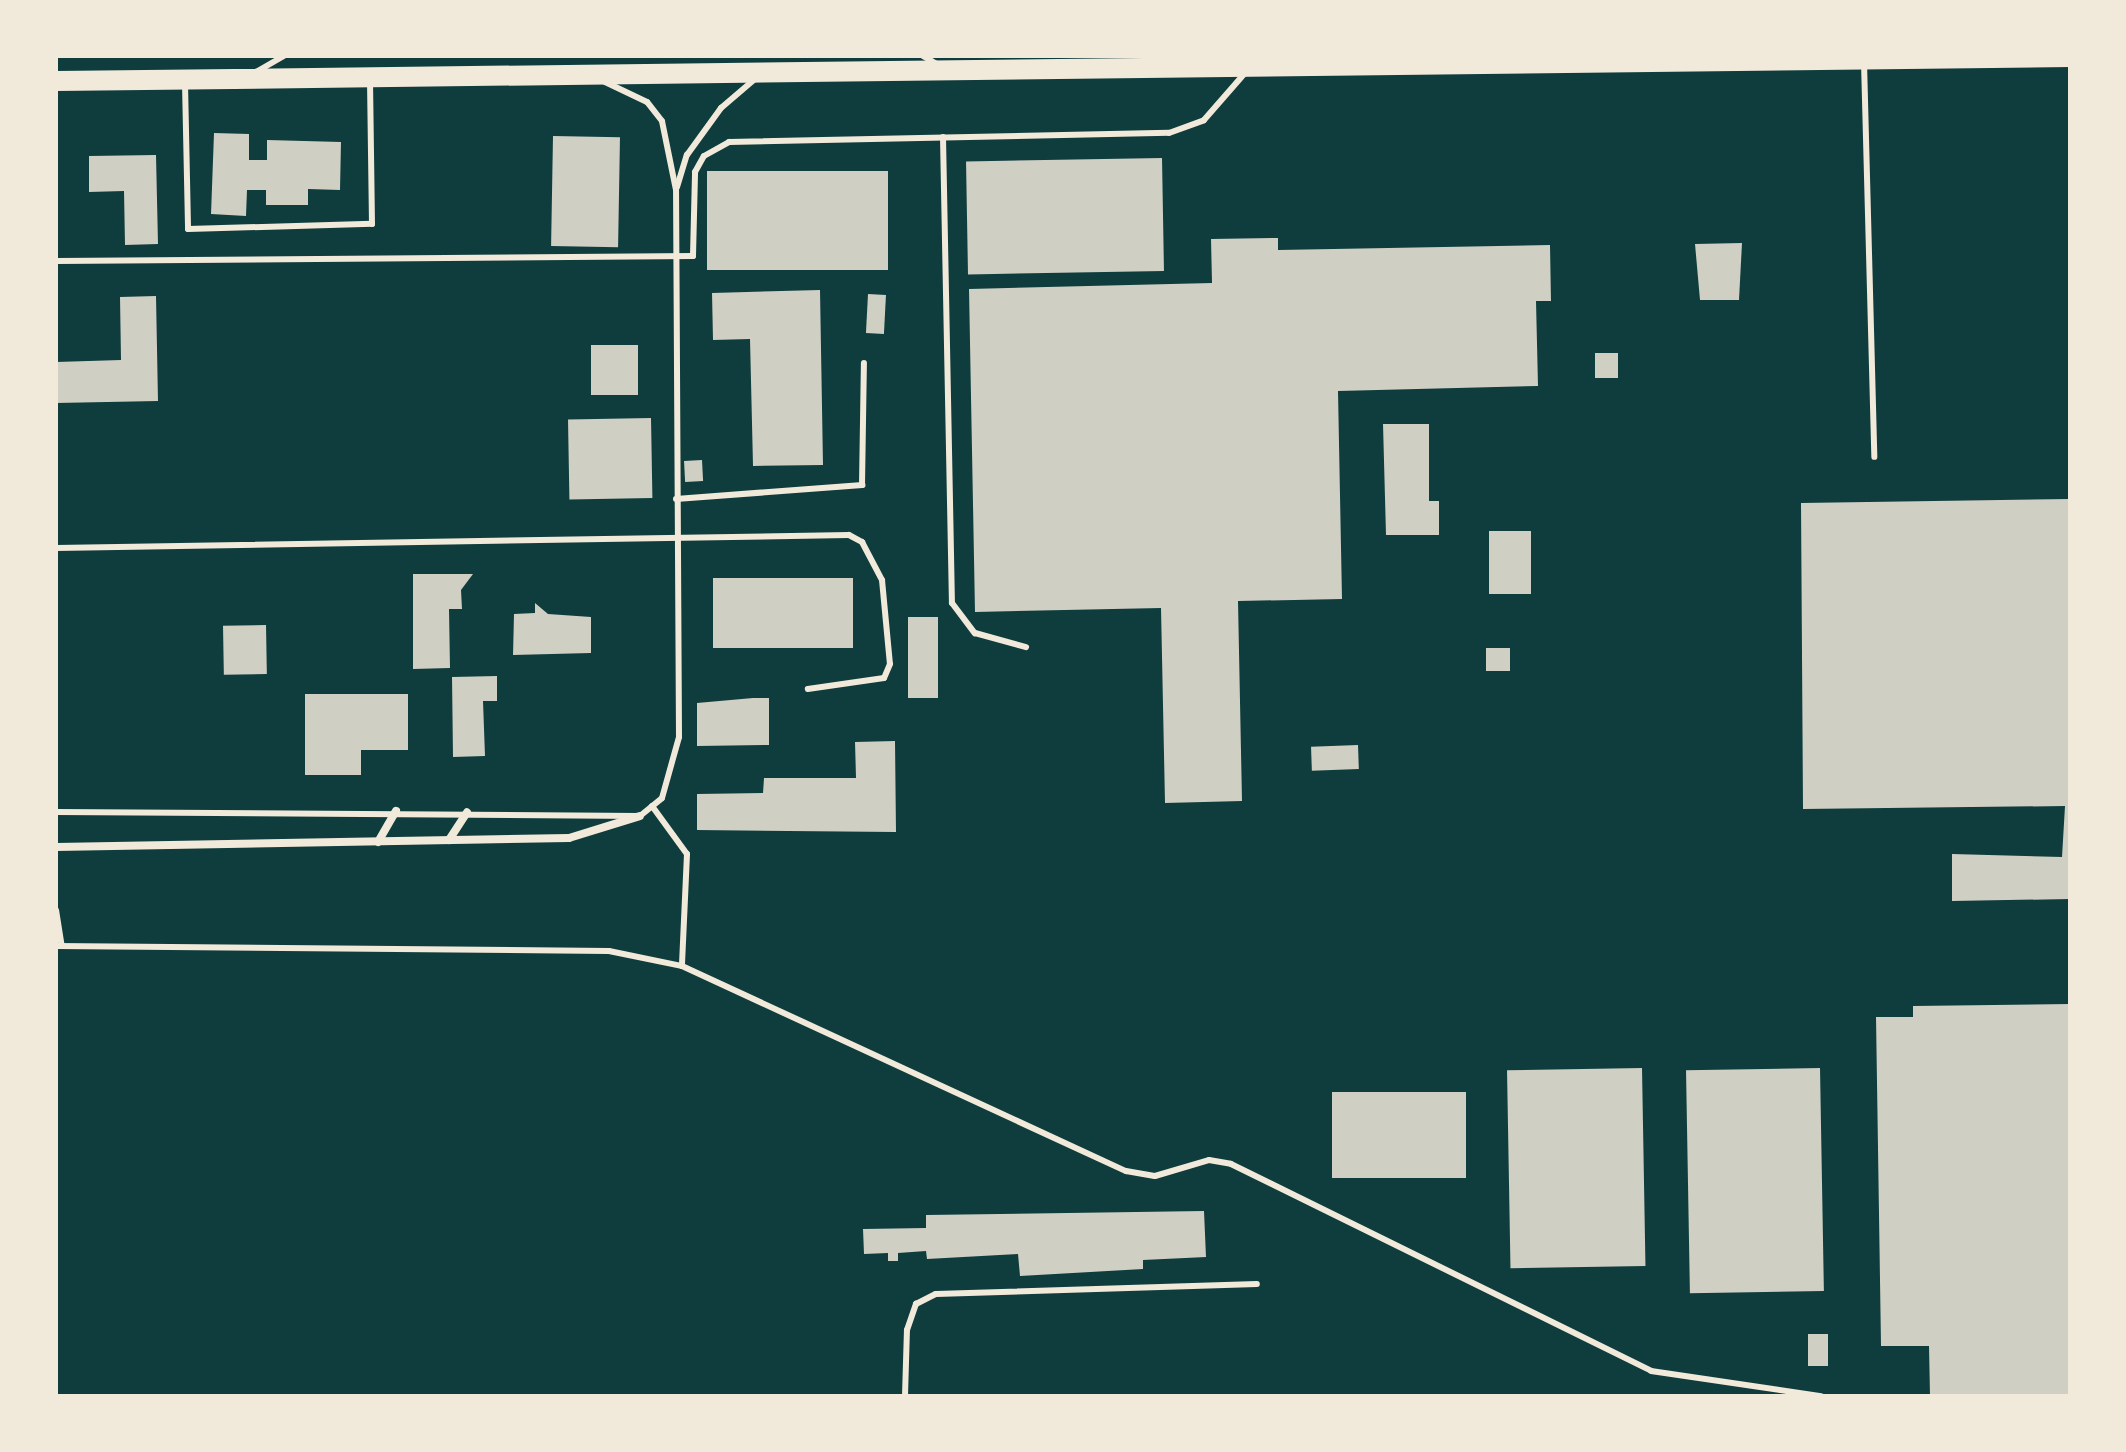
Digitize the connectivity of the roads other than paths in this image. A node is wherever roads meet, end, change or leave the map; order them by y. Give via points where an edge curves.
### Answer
1 (284, 56) edge
2 (923, 56) edge
3 (1826, 57) edge
4 (2070, 57) edge
5 (1864, 59) junction
6 (1250, 67) junction
7 (947, 70) junction
8 (767, 72) junction
9 (579, 73) junction
10 (369, 76) junction
11 (243, 79) junction
12 (185, 80) junction
13 (56, 81) edge
14 (943, 137) junction
15 (676, 190) junction
16 (677, 256) junction
17 (56, 261) edge
18 (864, 363) dead end
19 (1874, 457) dead end
20 (676, 499) junction
21 (677, 535) junction
22 (56, 548) edge
23 (1026, 647) dead end
24 (808, 689) dead end
25 (652, 806) junction
26 (396, 811) junction
27 (56, 812) edge
28 (467, 812) junction
29 (640, 816) junction
30 (449, 840) junction
31 (378, 842) junction
32 (56, 847) edge
33 (56, 910) edge
34 (59, 946) edge
35 (682, 966) junction
36 (1257, 1284) dead end
37 (905, 1396) edge
38 (1821, 1396) edge

1 - 11 lane
2 - 7 lane
3 - 5 main road
3 - 6 main road
4 - 5 main road
5 - 19 lane
6 - 7 main road
6 - 14 lane via 1204,120 1169,133
7 - 8 main road
8 - 9 main road
8 - 15 lane via 721,108 687,155
9 - 10 main road
9 - 15 lane via 647,102 662,121
10 - 11 main road
10 - 12 lane via 372,224 188,229
11 - 12 main road
12 - 13 main road
14 - 16 lane via 729,142 704,156 695,172 693,256
14 - 23 lane via 952,603 975,633
15 - 16 lane
16 - 17 lane
16 - 20 lane
18 - 20 lane via 862,485
20 - 21 lane
21 - 22 lane
21 - 24 lane via 849,535 862,542 882,580 890,664 884,678
21 - 25 lane via 679,737 662,798
25 - 29 lane
25 - 35 lane via 687,854
26 - 27 lane
26 - 28 lane
26 - 31 street
28 - 29 lane
28 - 30 street
29 - 30 street via 569,838
30 - 31 street
31 - 32 street
33 - 34 lane
34 - 35 lane via 609,951
35 - 38 lane via 1126,1171 1155,1176 1209,1160 1231,1164 1651,1371
36 - 37 lane via 936,1294 916,1304 907,1330

